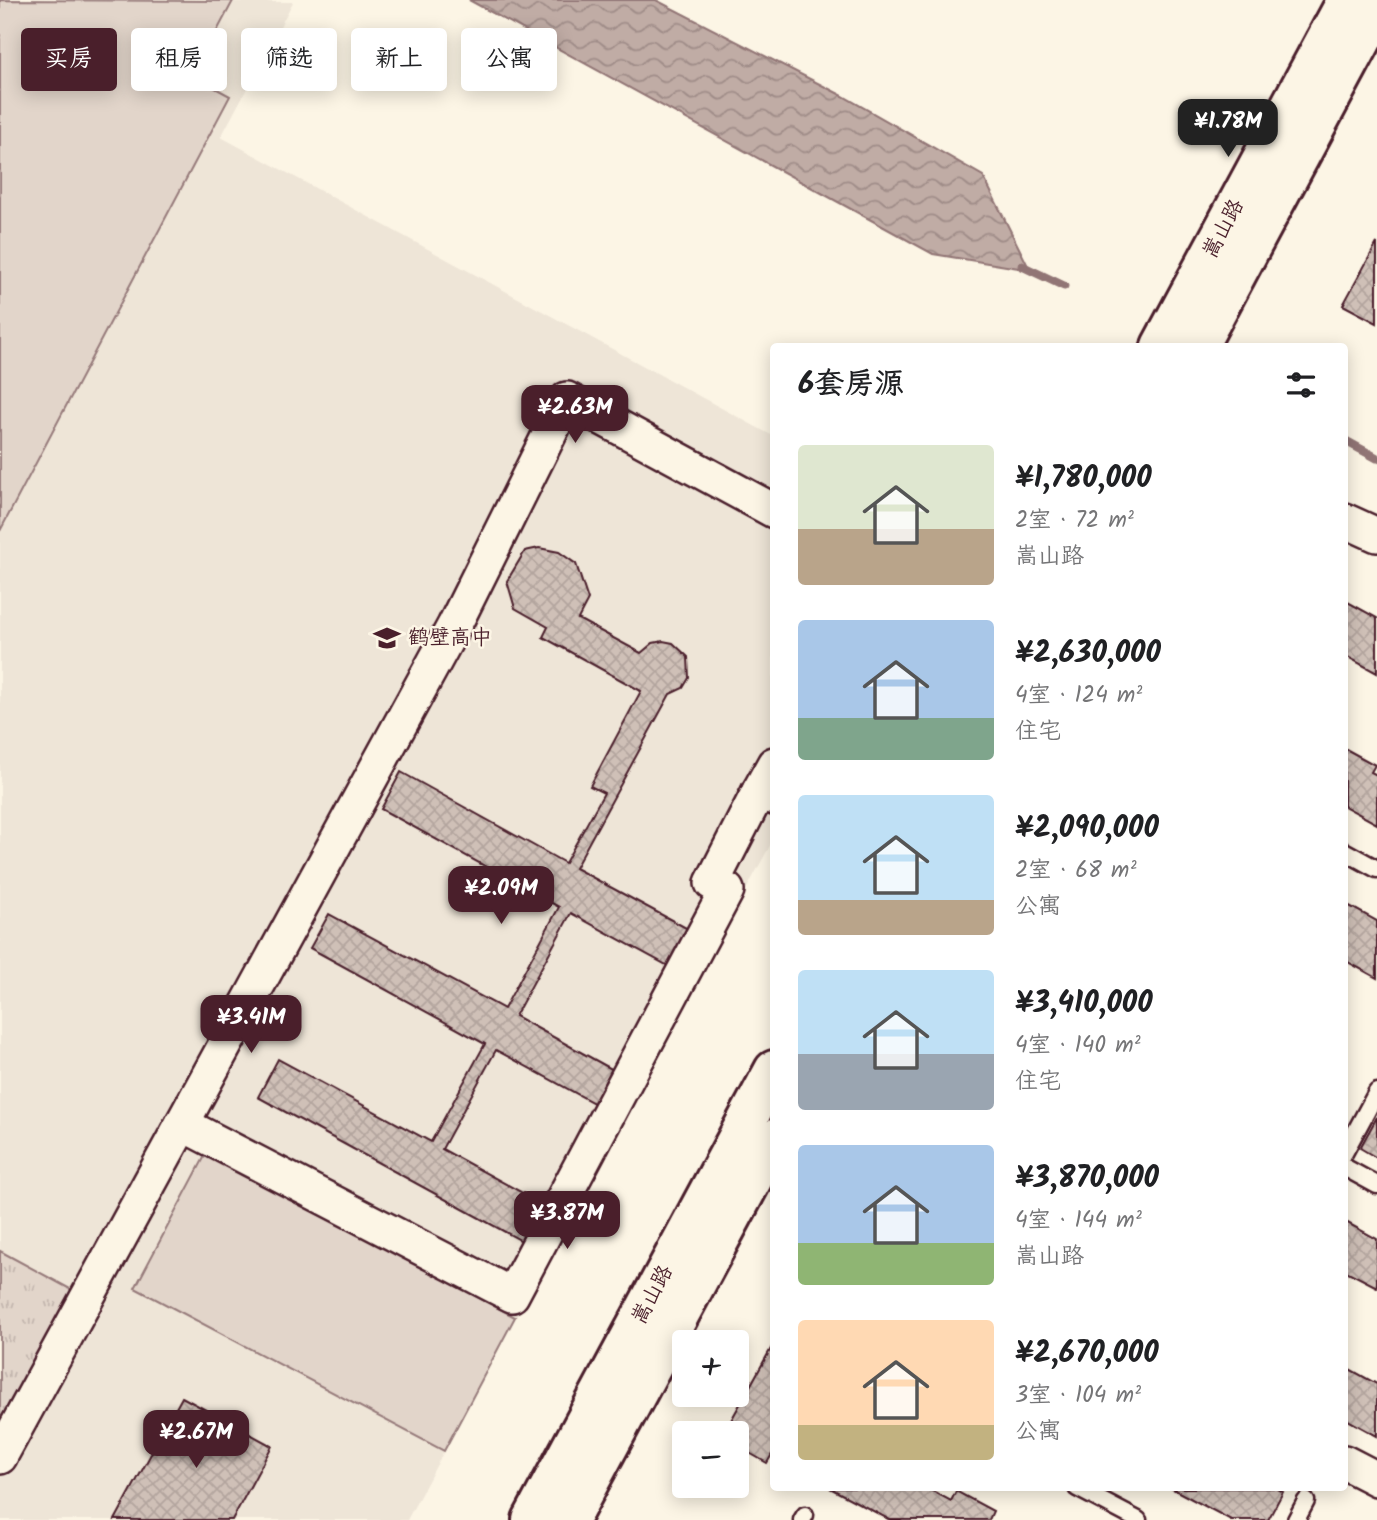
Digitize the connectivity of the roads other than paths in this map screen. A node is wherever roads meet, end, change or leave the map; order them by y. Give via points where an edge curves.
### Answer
1 (1347, 0) edge
2 (1377, 12) edge
3 (1163, 343) edge
4 (1200, 343) edge
5 (770, 509) edge
6 (1348, 522) edge
7 (1377, 535) edge
8 (769, 785) edge
9 (1348, 853) edge
10 (1377, 869) edge
11 (770, 1077) edge
12 (1377, 1092) edge
13 (182, 1124) junction
14 (1348, 1146) edge
15 (770, 1153) edge
16 (1348, 1169) edge
17 (1377, 1185) edge
18 (0, 1457) edge
19 (1348, 1464) edge
20 (1377, 1479) edge
21 (1083, 1491) edge
22 (1306, 1501) dead end
23 (532, 1520) edge
24 (569, 1520) edge
25 (1138, 1520) edge
26 (1296, 1520) edge

1 - 3 street, 嵩山路
2 - 4 street, 嵩山路
5 - 13 street via 567,399 454,626
6 - 7 street
8 - 13 street via 712,883 727,890 512,1295
9 - 10 lane
11 - 23 street, 嵩山路
12 - 14 lane
13 - 18 street
15 - 24 street, 嵩山路
16 - 17 lane
19 - 20 street
21 - 25 lane
22 - 26 lane

